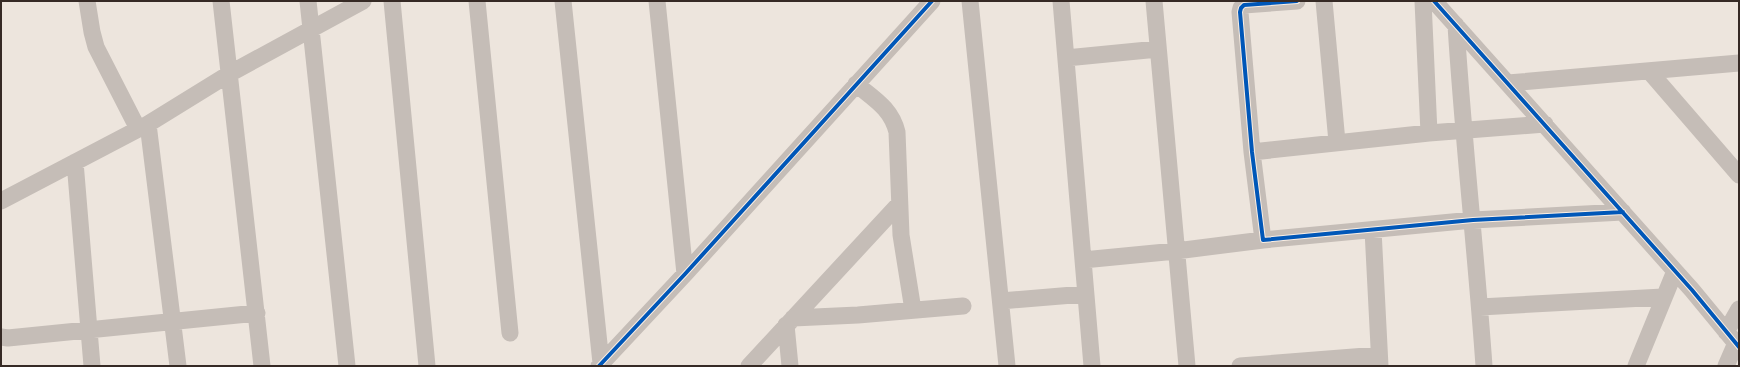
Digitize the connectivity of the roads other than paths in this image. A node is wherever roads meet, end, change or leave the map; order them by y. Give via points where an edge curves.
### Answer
1 (87, 1) edge
2 (221, 1) edge
3 (308, 1) edge
4 (363, 1) edge
5 (392, 1) edge
6 (477, 1) edge
7 (563, 1) edge
8 (657, 1) edge
9 (932, 1) edge
10 (970, 1) edge
11 (1061, 1) edge
12 (1154, 1) edge
13 (1296, 1) edge
14 (1324, 1) edge
15 (1435, 2) edge
16 (1456, 25) junction
17 (310, 30) junction
18 (1158, 49) junction
19 (1066, 58) junction
20 (1739, 63) edge
21 (1649, 71) junction
22 (229, 74) junction
23 (1508, 83) junction
24 (856, 84) junction
25 (1545, 124) junction
26 (143, 127) junction
27 (1464, 131) junction
28 (1429, 133) junction
29 (1337, 142) junction
30 (1252, 152) junction
31 (74, 162) junction
32 (1736, 164) edge
33 (1, 201) edge
34 (899, 204) junction
35 (1623, 212) junction
36 (1472, 220) junction
37 (1373, 230) junction
38 (1263, 240) junction
39 (1176, 251) junction
40 (1083, 260) junction
41 (1675, 271) junction
42 (685, 274) junction
43 (1085, 294) junction
44 (1664, 297) junction
45 (1001, 301) junction
46 (963, 306) dead end
47 (1480, 307) junction
48 (1739, 309) edge
49 (913, 310) junction
50 (257, 314) junction
51 (173, 321) junction
52 (790, 321) junction
53 (89, 330) junction
54 (510, 333) dead end
55 (1, 337) edge
56 (1734, 341) edge
57 (1379, 361) edge
58 (1272, 364) edge
59 (600, 365) edge
60 (92, 366) edge
61 (178, 366) edge
62 (262, 366) edge
63 (347, 366) edge
64 (427, 366) edge
65 (749, 366) edge
66 (790, 366) edge
67 (1007, 366) edge
68 (1092, 366) edge
69 (1187, 366) edge
70 (1240, 366) edge
71 (1484, 366) edge
72 (1636, 366) edge
73 (1726, 366) edge

1 - 26 street via 96,47
2 - 22 street
3 - 17 street
4 - 17 street
5 - 64 street
6 - 54 street
7 - 59 street
8 - 42 street
9 - 24 street
10 - 45 street
11 - 19 street
12 - 18 street
13 - 30 street via 1250,4 1241,8
14 - 29 street
15 - 16 street
15 - 28 street
16 - 23 street
16 - 27 street
17 - 22 street
17 - 63 street
18 - 19 street
18 - 39 street
19 - 40 street
20 - 21 street
21 - 23 street
21 - 32 street
22 - 26 street
22 - 50 street
23 - 25 street
24 - 34 street via 885,108 894,120 897,132
24 - 42 street
25 - 27 street
25 - 35 street
26 - 31 street
26 - 51 street
27 - 28 street
27 - 36 street
28 - 29 street
29 - 30 street
30 - 38 street
31 - 33 street
31 - 53 street
34 - 49 street via 901,235
34 - 52 street
35 - 36 street
35 - 41 street
36 - 37 street
36 - 47 street
37 - 38 street
37 - 57 street
38 - 39 street
39 - 40 street
39 - 69 street
40 - 43 street
41 - 44 street
41 - 56 street
42 - 59 street
43 - 45 street
43 - 68 street
44 - 47 street
44 - 72 street
45 - 67 street
46 - 49 street
47 - 71 street
48 - 56 street
49 - 52 street
50 - 51 street
50 - 62 street
51 - 53 street
51 - 61 street
52 - 65 street
52 - 66 street
53 - 55 street
53 - 60 street
56 - 73 street
57 - 58 street
58 - 70 street

